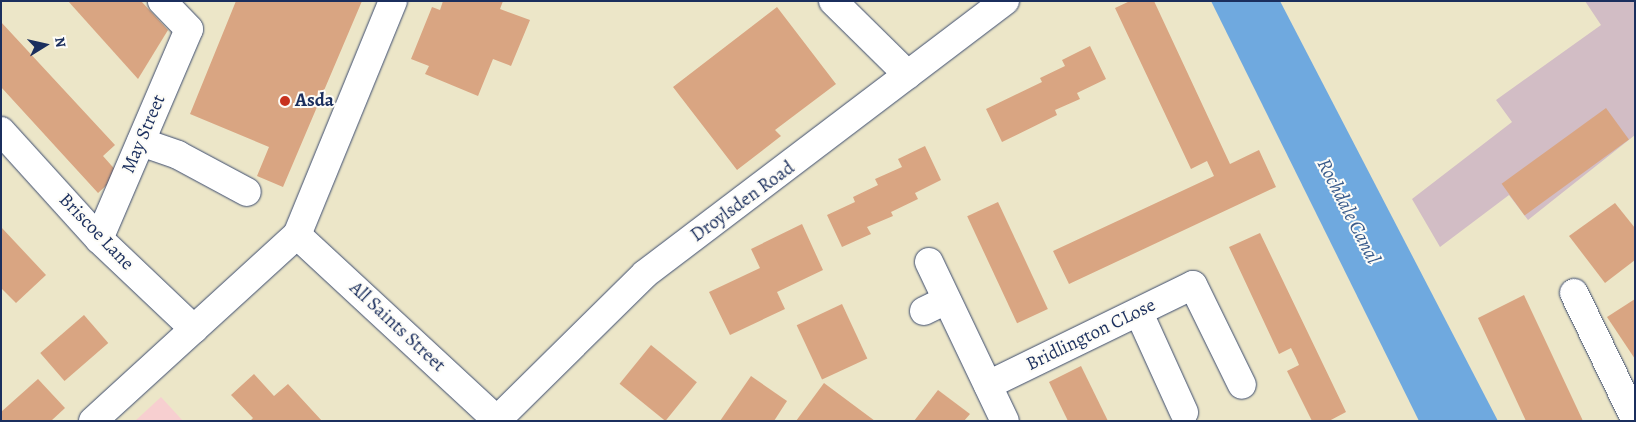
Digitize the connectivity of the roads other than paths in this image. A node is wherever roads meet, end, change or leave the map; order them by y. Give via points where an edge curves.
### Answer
1 (162, 1) edge
2 (393, 1) edge
3 (833, 1) edge
4 (1005, 1) edge
5 (908, 75) junction
6 (1, 131) edge
7 (141, 142) junction
8 (247, 192) dead end
9 (298, 235) junction
10 (99, 239) junction
11 (929, 262) dead end
12 (1574, 293) dead end
13 (1139, 313) junction
14 (194, 329) junction
15 (988, 385) junction
16 (1242, 385) dead end
17 (1628, 386) edge
18 (1184, 412) dead end
19 (1635, 419) edge
20 (496, 420) edge
21 (93, 421) edge
22 (1004, 421) edge

1 - 7 street, May Street via 189,30
2 - 9 street
3 - 5 street
4 - 5 street, Droylsden Road
5 - 20 street, Droylsden Road via 645,274
6 - 10 street, Briscoe Lane
7 - 8 street via 178,155
7 - 10 street, May Street
9 - 14 street
9 - 20 street, All Saints Street
10 - 14 street, Briscoe Lane
11 - 15 street via 936,305
12 - 17 street
13 - 15 street, Bridlington CLose
13 - 16 street, Bridlington CLose via 1193,285
13 - 18 street
14 - 21 street
15 - 22 street
17 - 19 street

